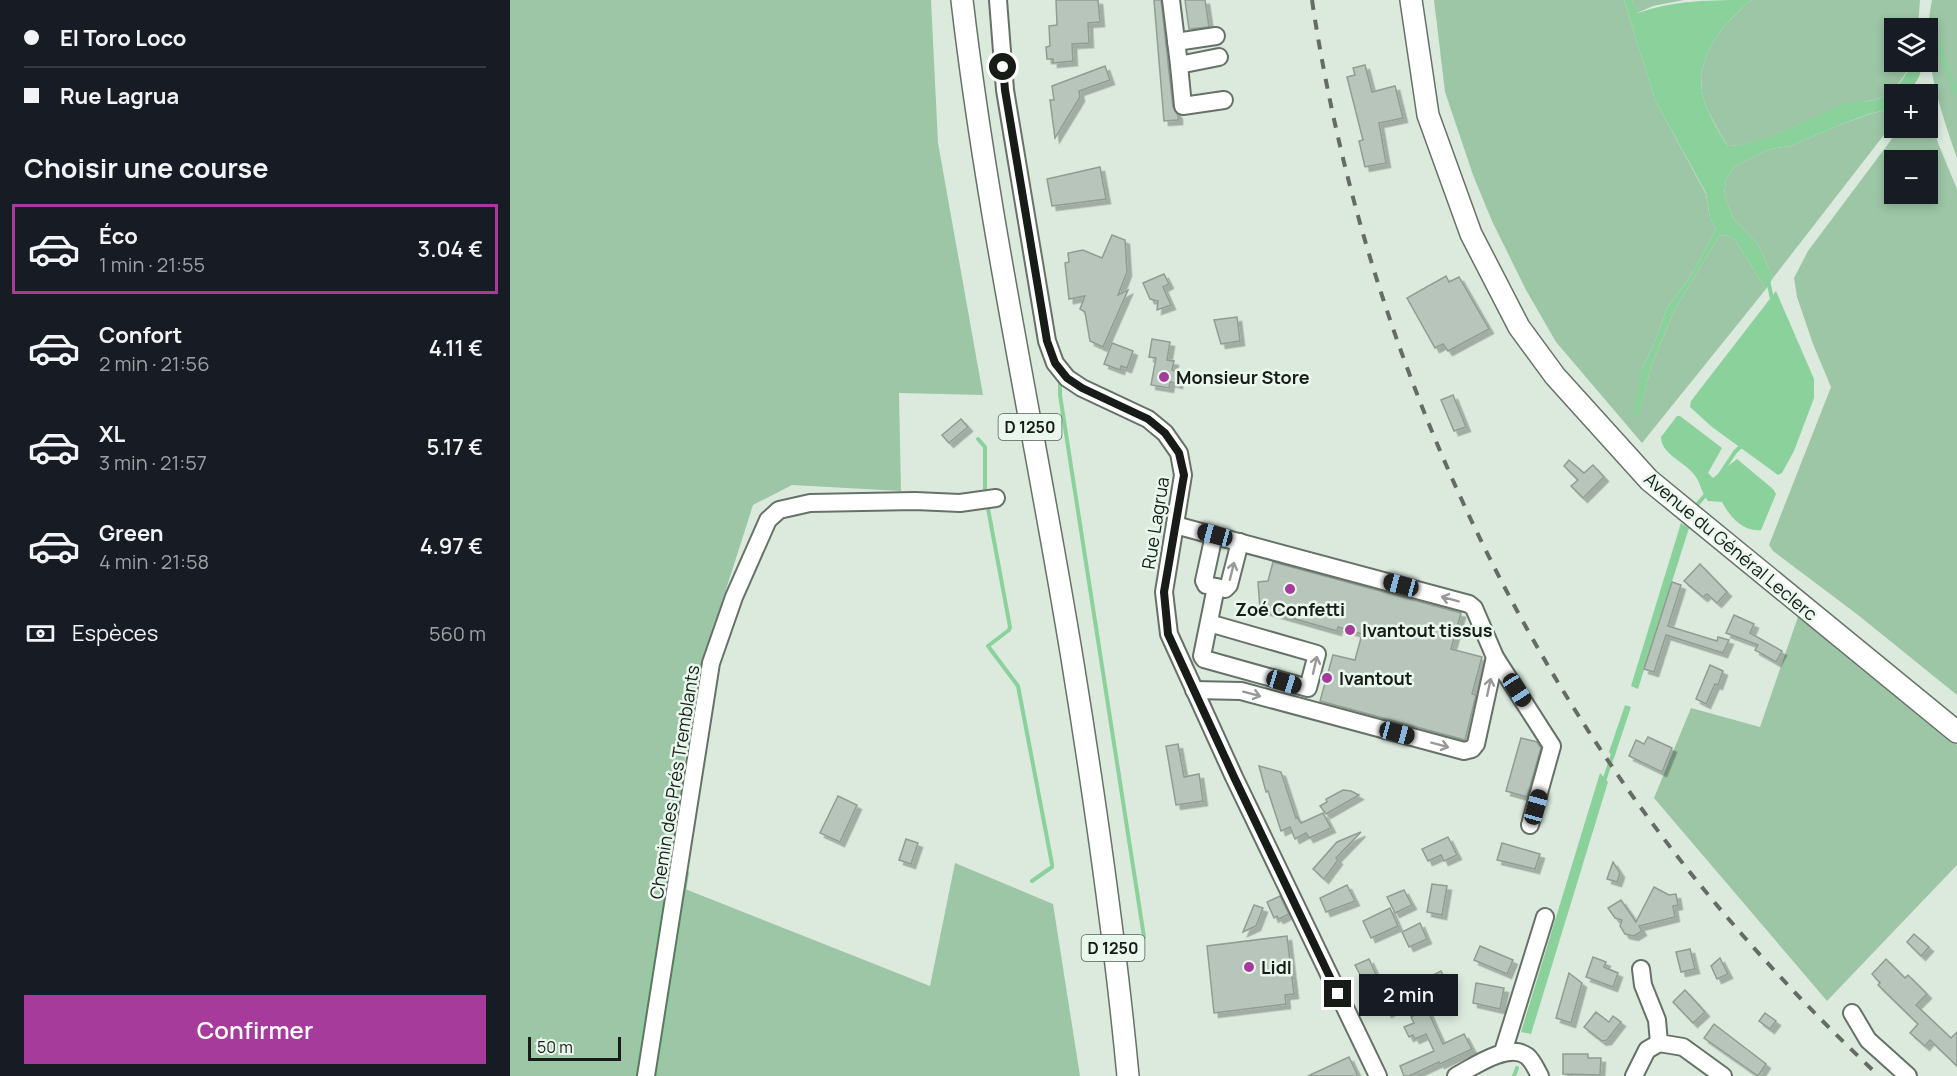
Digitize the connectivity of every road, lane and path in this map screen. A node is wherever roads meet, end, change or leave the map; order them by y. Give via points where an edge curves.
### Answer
1 (962, 0) edge
2 (998, 0) edge
3 (1171, 0) edge
4 (1411, 0) edge
5 (1216, 36) dead end
6 (1176, 42) junction
7 (1219, 57) dead end
8 (1179, 65) junction
9 (1224, 100) dead end
10 (996, 498) dead end
11 (1175, 525) junction
12 (1215, 535) junction
13 (1240, 542) junction
14 (1216, 587) junction
15 (1209, 623) junction
16 (1203, 650) junction
17 (1178, 655) junction
18 (1495, 657) junction
19 (1194, 690) junction
20 (1957, 732) edge
21 (1530, 825) dead end
22 (1545, 917) dead end
23 (1641, 969) dead end
24 (1852, 1013) dead end
25 (1659, 1043) junction
26 (1503, 1052) junction
27 (646, 1076) edge
28 (1126, 1076) edge
29 (1378, 1076) edge
30 (1456, 1076) edge
31 (1540, 1076) edge
32 (1634, 1076) edge
33 (1723, 1076) edge
34 (1908, 1076) edge

1 - 28 main road, D 1250 via 992,208 1073,664 1101,854
2 - 11 street, Rue Lagrua via 1005,90 1047,341 1055,363 1067,378 1148,419 1171,441 1179,453 1184,475
3 - 6 street
4 - 20 main road, Avenue du Général Leclerc via 1428,115 1471,234 1519,327 1554,376 1649,480
5 - 6 street
6 - 8 street
7 - 8 street
8 - 9 street via 1183,106
10 - 27 street, Chemin des Prés Tremblants via 960,503 810,503 778,510 768,520 734,597 709,673
11 - 12 street
11 - 17 street, Rue Lagrua via 1164,592 1168,634
12 - 13 street
12 - 14 street via 1204,581
14 -> 13 street via 1225,589 1229,585
18 -> 13 street via 1476,610 1469,604
14 - 15 street
15 - 16 street
16 -> 15 street via 1204,659 1304,688 1310,685 1318,657 1313,652
16 - 17 street
17 - 19 street, Rue Lagrua
19 -> 18 street via 1241,691 1464,752 1476,744
18 - 21 street via 1552,746
19 - 29 street, Rue Lagrua
22 - 26 street
23 - 25 street via 1643,985 1658,1020
24 - 34 street via 1868,1040
25 - 32 street via 1647,1050
25 - 33 street via 1683,1047
26 - 30 street
26 - 31 street via 1529,1058

